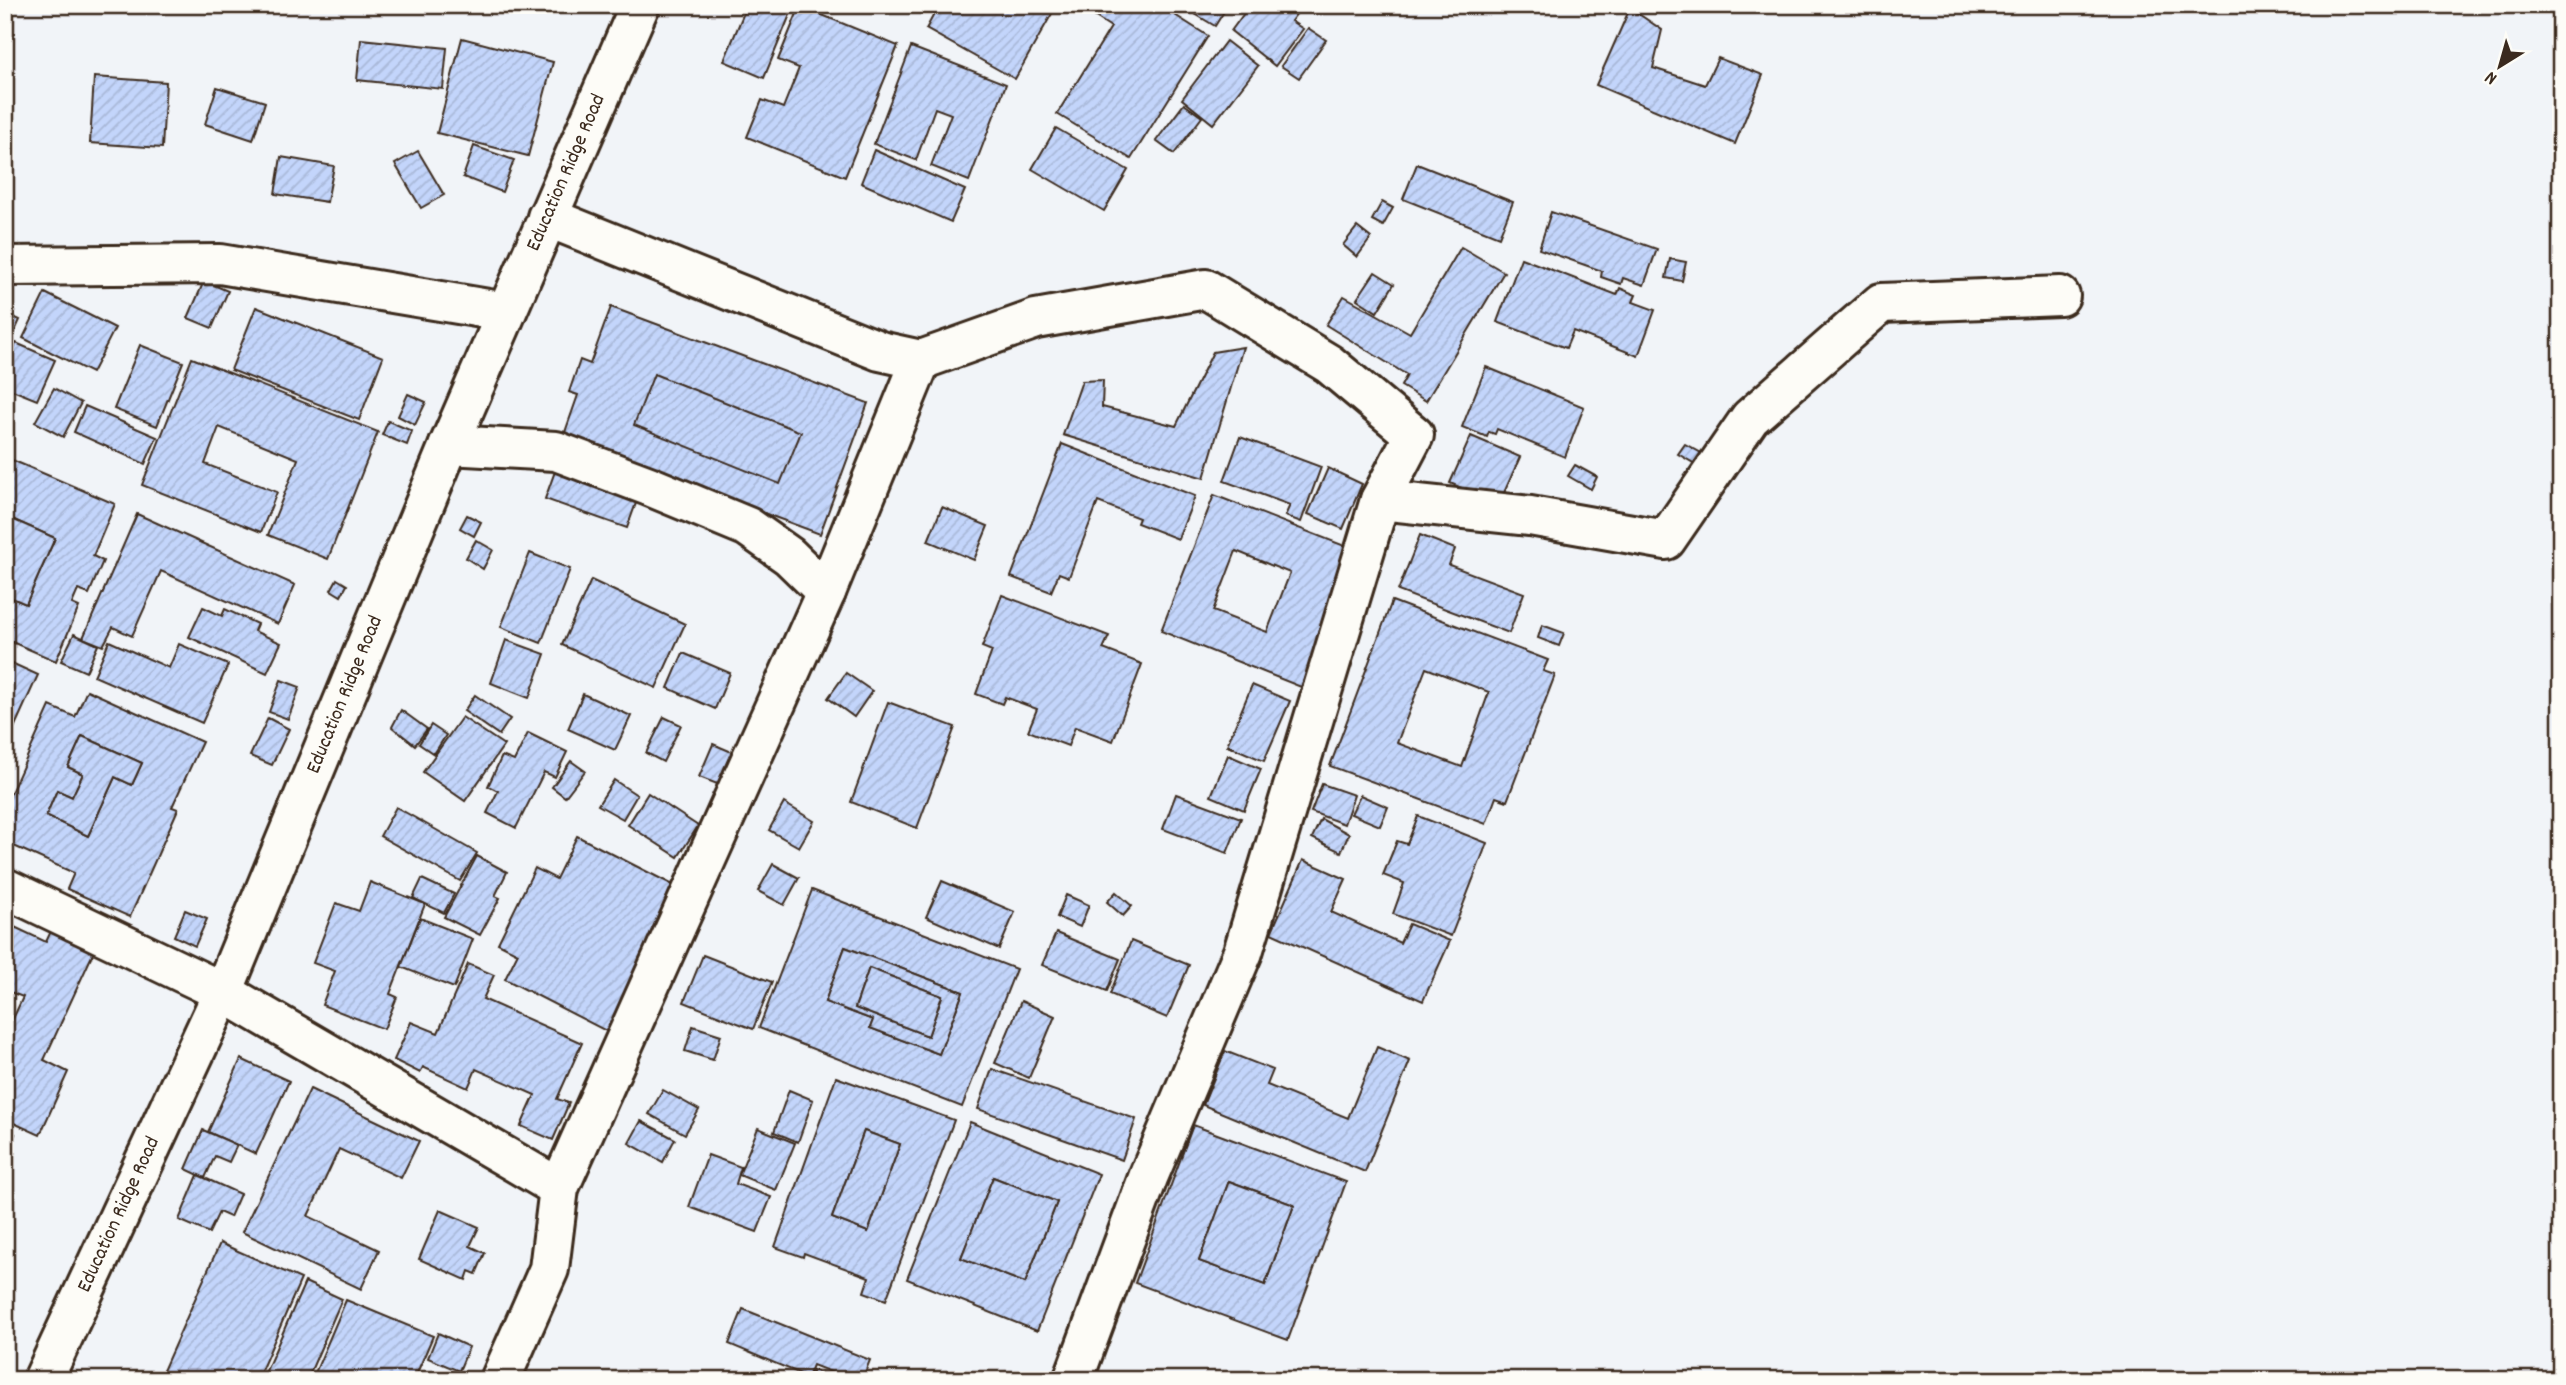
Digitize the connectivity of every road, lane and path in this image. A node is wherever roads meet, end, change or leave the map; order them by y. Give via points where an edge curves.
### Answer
1 (640, 5) edge
2 (548, 217) junction
3 (5, 266) edge
4 (2060, 296) dead end
5 (506, 312) junction
6 (921, 360) junction
7 (449, 445) junction
8 (1380, 500) junction
9 (826, 592) junction
10 (5, 888) edge
11 (223, 992) junction
12 (559, 1188) junction
13 (43, 1380) edge
14 (500, 1380) edge
15 (1073, 1380) edge

1 - 2 street, Education Ridge Road
2 - 5 street, Education Ridge Road
2 - 6 street via 880,351
3 - 5 street via 220,264
4 - 8 street via 1881,303 1750,418 1666,540 1530,516
5 - 7 street, Education Ridge Road
6 - 8 street via 1036,319 1206,289 1329,365 1414,435
6 - 9 street
7 - 9 street via 556,451 649,486 748,527 789,556
7 - 11 street, Education Ridge Road
8 - 15 street via 1243,952 1149,1175
9 - 12 street
10 - 11 street
11 - 12 street
11 - 13 street, Education Ridge Road
12 - 14 street via 549,1269

